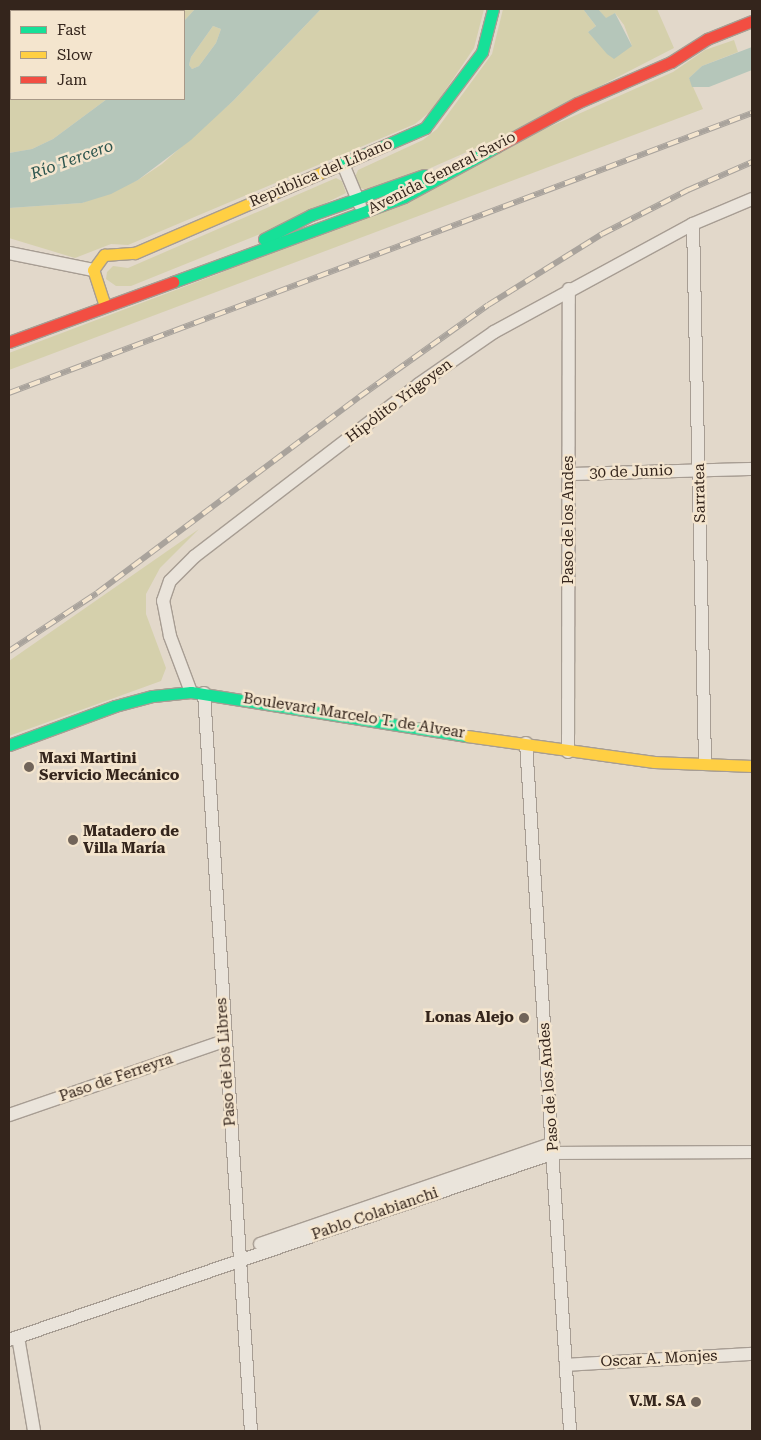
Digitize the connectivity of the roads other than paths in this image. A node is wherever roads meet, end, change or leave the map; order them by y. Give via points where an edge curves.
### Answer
1 (494, 9) edge
2 (752, 21) edge
3 (500, 144) junction
4 (343, 164) junction
5 (358, 199) junction
6 (752, 199) edge
7 (364, 214) junction
8 (693, 224) junction
9 (9, 253) edge
10 (216, 264) junction
11 (93, 270) junction
12 (569, 288) junction
13 (106, 306) junction
14 (9, 342) edge
15 (752, 469) edge
16 (700, 470) junction
17 (569, 474) junction
18 (197, 692) junction
19 (526, 743) junction
20 (9, 745) edge
21 (568, 752) junction
22 (752, 752) edge
23 (705, 763) junction
24 (752, 766) edge
25 (224, 1041) junction
26 (9, 1115) edge
27 (553, 1148) junction
28 (752, 1152) edge
29 (260, 1244) dead end
30 (242, 1260) junction
31 (13, 1339) edge
32 (752, 1354) edge
33 (566, 1365) junction
34 (34, 1431) edge
35 (251, 1431) edge
36 (570, 1431) edge

1 - 4 main road, República del Líbano via 482,52 430,124
2 - 3 main road, Avenida General Savio via 707,39 671,62 577,103
3 - 5 main road
3 - 7 main road, Avenida General Savio via 404,197
4 - 5 street
4 - 11 main road, República del Líbano via 135,253 104,255
5 - 7 street
5 - 10 main road via 296,222
6 - 8 street, Hipólito Yrigoyen
7 - 10 main road, Avenida General Savio
8 - 12 street, Hipólito Yrigoyen
8 - 16 street, Sarratea
9 - 11 street
10 - 13 main road, Avenida General Savio
11 - 13 main road
12 - 17 street, Paso de los Andes
12 - 18 street, Hipólito Yrigoyen via 494,332 419,384 179,570 165,592 164,610
13 - 14 main road, Avenida General Savio
15 - 16 street, 30 de Junio
16 - 17 street, 30 de Junio
16 - 23 street, Sarratea
17 - 21 street, Paso de los Andes
18 - 19 main road, Boulevard Marcelo T. de Alvear
18 - 20 main road, Boulevard Marcelo T. de Alvear via 153,696 115,706
18 - 25 street, Paso de los Libres
19 - 21 main road, Boulevard Marcelo T. de Alvear
19 - 27 street, Paso de los Andes
21 - 23 main road, Boulevard Marcelo T. de Alvear via 654,762
22 - 23 main road, Boulevard Marcelo T. de Alvear
23 - 24 main road, Boulevard Marcelo T. de Alvear
25 - 26 street, Paso de Ferreyra
25 - 30 street, Paso de los Libres
27 - 28 street, Pablo Colabianchi
27 - 29 street
27 - 30 street, Pablo Colabianchi
27 - 33 street, Paso de los Andes
30 - 31 street, Pablo Colabianchi
30 - 35 street, Paso de los Libres
31 - 34 street
32 - 33 street, Oscar A. Monjes
33 - 36 street, Paso de los Andes

